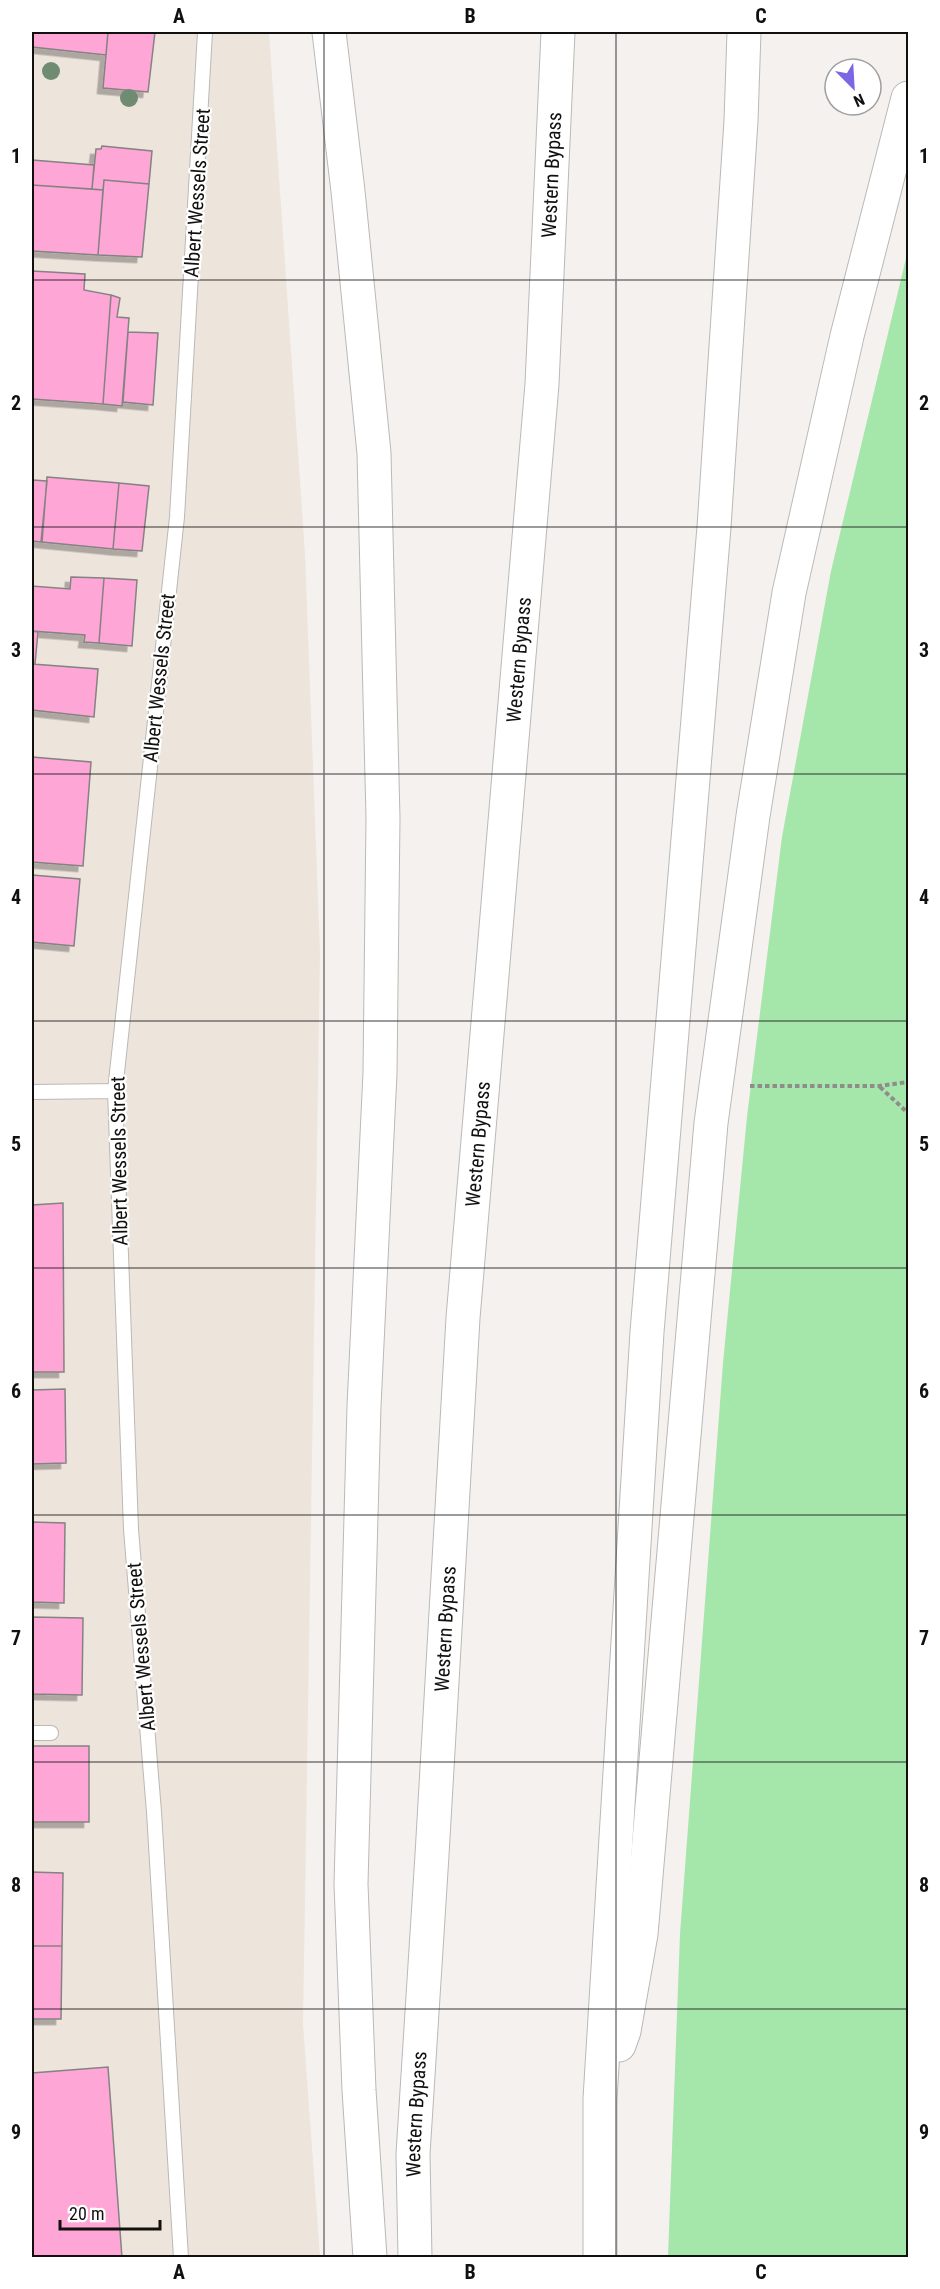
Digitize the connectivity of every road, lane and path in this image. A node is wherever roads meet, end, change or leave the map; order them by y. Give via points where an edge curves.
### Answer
1 (205, 32) edge
2 (329, 32) edge
3 (558, 32) edge
4 (744, 32) edge
5 (909, 98) edge
6 (909, 1082) edge
7 (716, 1086) junction
8 (879, 1086) junction
9 (115, 1091) junction
10 (32, 1092) edge
11 (909, 1113) edge
12 (32, 1733) edge
13 (51, 1733) dead end
14 (600, 2099) junction
15 (181, 2258) edge
16 (370, 2258) edge
17 (415, 2258) edge
18 (600, 2258) edge

1 - 9 lane, Albert Wessels Street via 177,517
2 - 16 highway via 375,453 383,818 380,1073 364,1406 351,1884
3 - 17 highway, Western Bypass via 542,384 463,1318 413,2154
4 - 14 highway via 714,527 647,1332
5 - 7 highway via 847,336 789,593
6 - 8 path
7 - 8 path
7 - 14 highway via 641,1934 624,2031
8 - 11 path
9 - 10 lane
9 - 15 lane, Albert Wessels Street via 131,1529 154,1812
12 - 13 lane
14 - 18 highway

